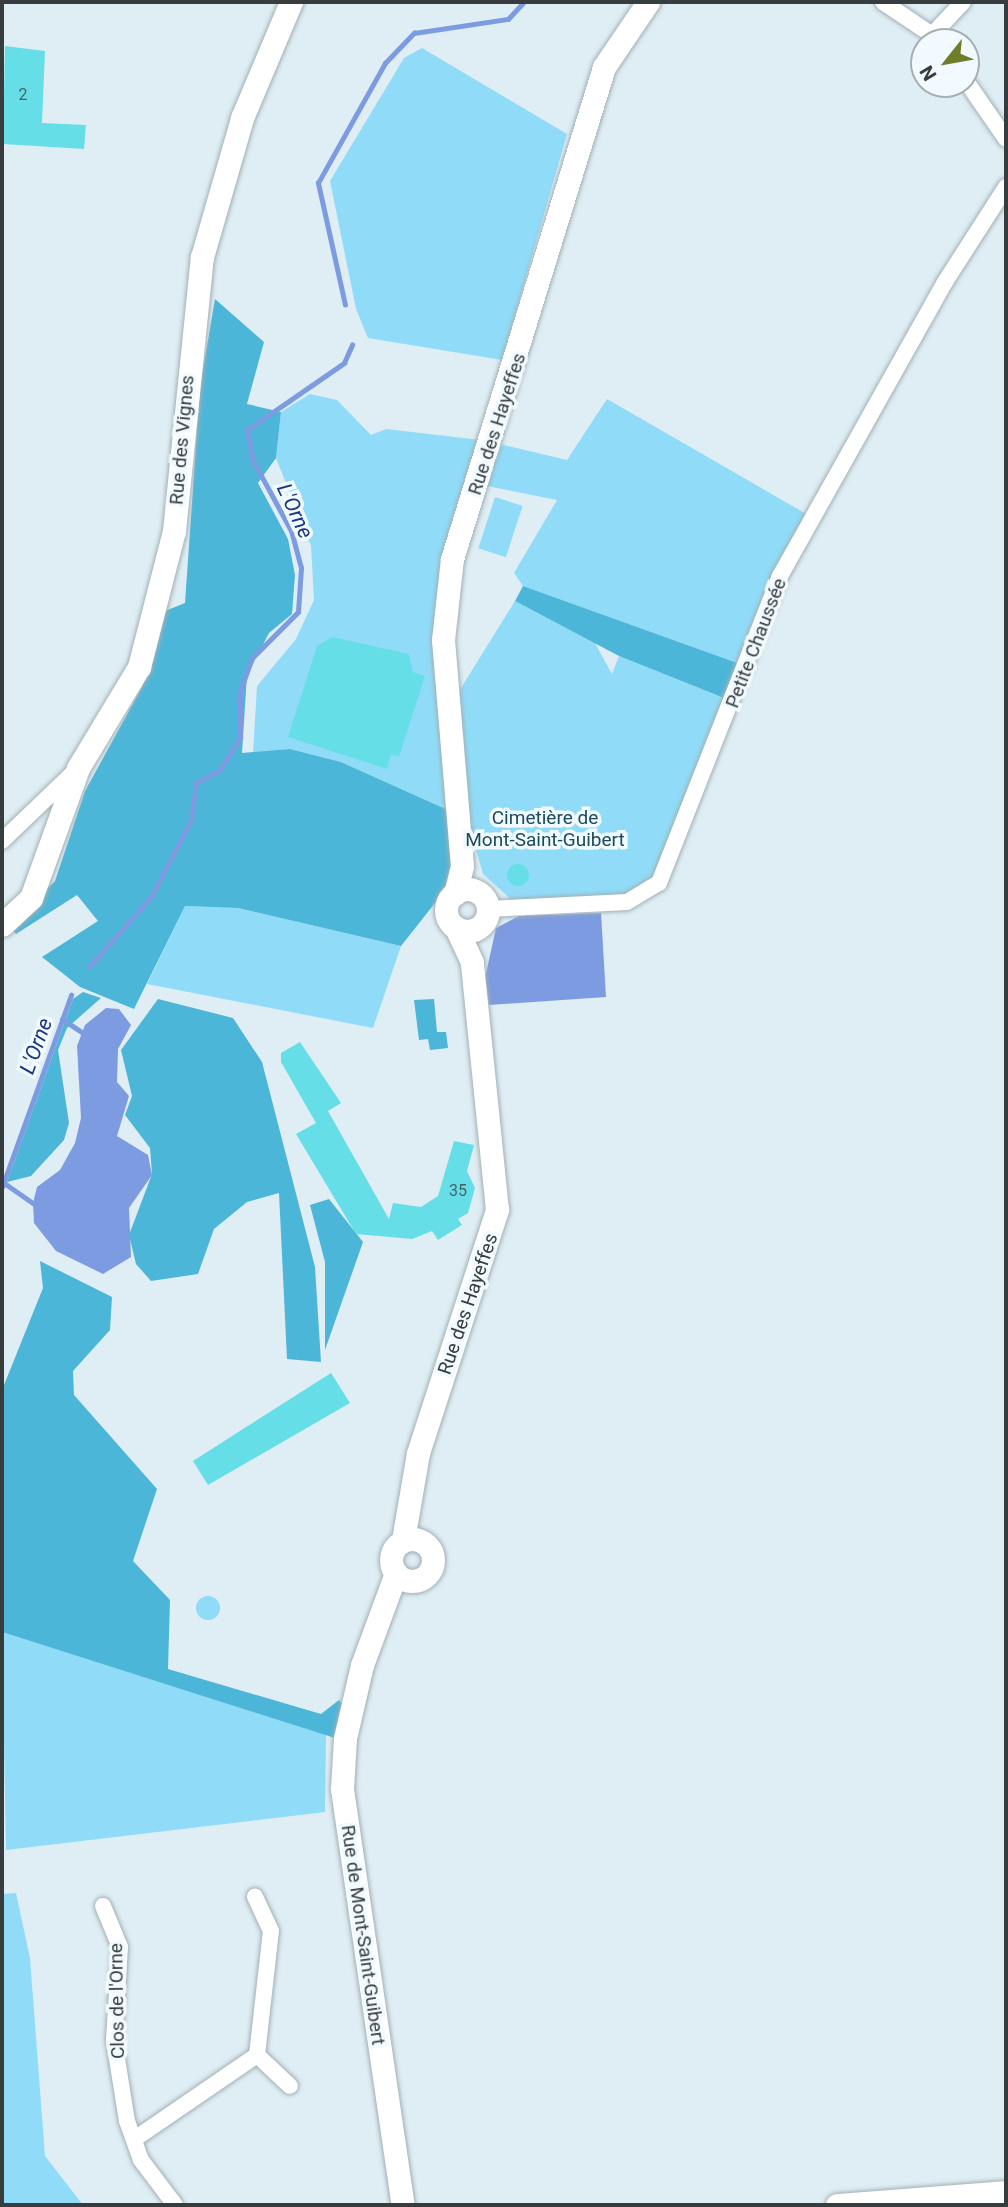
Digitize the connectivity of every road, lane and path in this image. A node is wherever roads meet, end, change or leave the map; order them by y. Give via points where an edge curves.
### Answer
1 (291, 2) edge
2 (648, 2) edge
3 (883, 2) edge
4 (964, 2) edge
5 (921, 28) edge
6 (944, 28) edge
7 (978, 98) edge
8 (1006, 139) edge
9 (1006, 187) edge
10 (78, 768) junction
11 (2, 841) edge
12 (465, 892) junction
13 (485, 917) junction
14 (2, 925) edge
15 (456, 927) junction
16 (472, 962) junction
17 (410, 1540) junction
18 (403, 1578) junction
19 (255, 1896) dead end
20 (103, 1906) dead end
21 (257, 2055) junction
22 (290, 2086) dead end
23 (136, 2138) junction
24 (1006, 2192) edge
25 (175, 2205) edge
26 (403, 2205) edge
27 (837, 2205) edge

1 - 10 street, Rue des Vignes via 242,118 202,257 174,531 152,621 127,696
2 - 12 street, Rue des Hayeffes via 604,67 452,559 443,640
3 - 5 street
4 - 6 street
7 - 8 street
9 - 13 street, Petite Chaussée via 941,288 780,576 659,883 627,902
10 - 11 street, Rue des Vignes
10 - 14 street via 43,875 31,898
12 - 13 street, Rue des Hayeffes
12 - 15 street, Rue des Hayeffes via 444,909
13 - 15 street
13 - 16 street, Rue des Hayeffes
15 - 16 street, Rue des Hayeffes
16 - 17 street, Rue des Hayeffes via 496,1219 418,1453 406,1516
17 - 18 street, Rue des Hayeffes via 390,1554
17 - 18 street via 433,1563 428,1574
18 - 26 street, Rue de Mont-Saint-Guibert via 384,1603 362,1665 345,1738 342,1789
19 - 21 street via 272,1940
20 - 23 street, Clos de l'Orne via 120,1947 114,2040 127,2121
21 - 22 street
21 - 23 street
23 - 25 street, Clos de l'Orne via 141,2160
24 - 27 street

